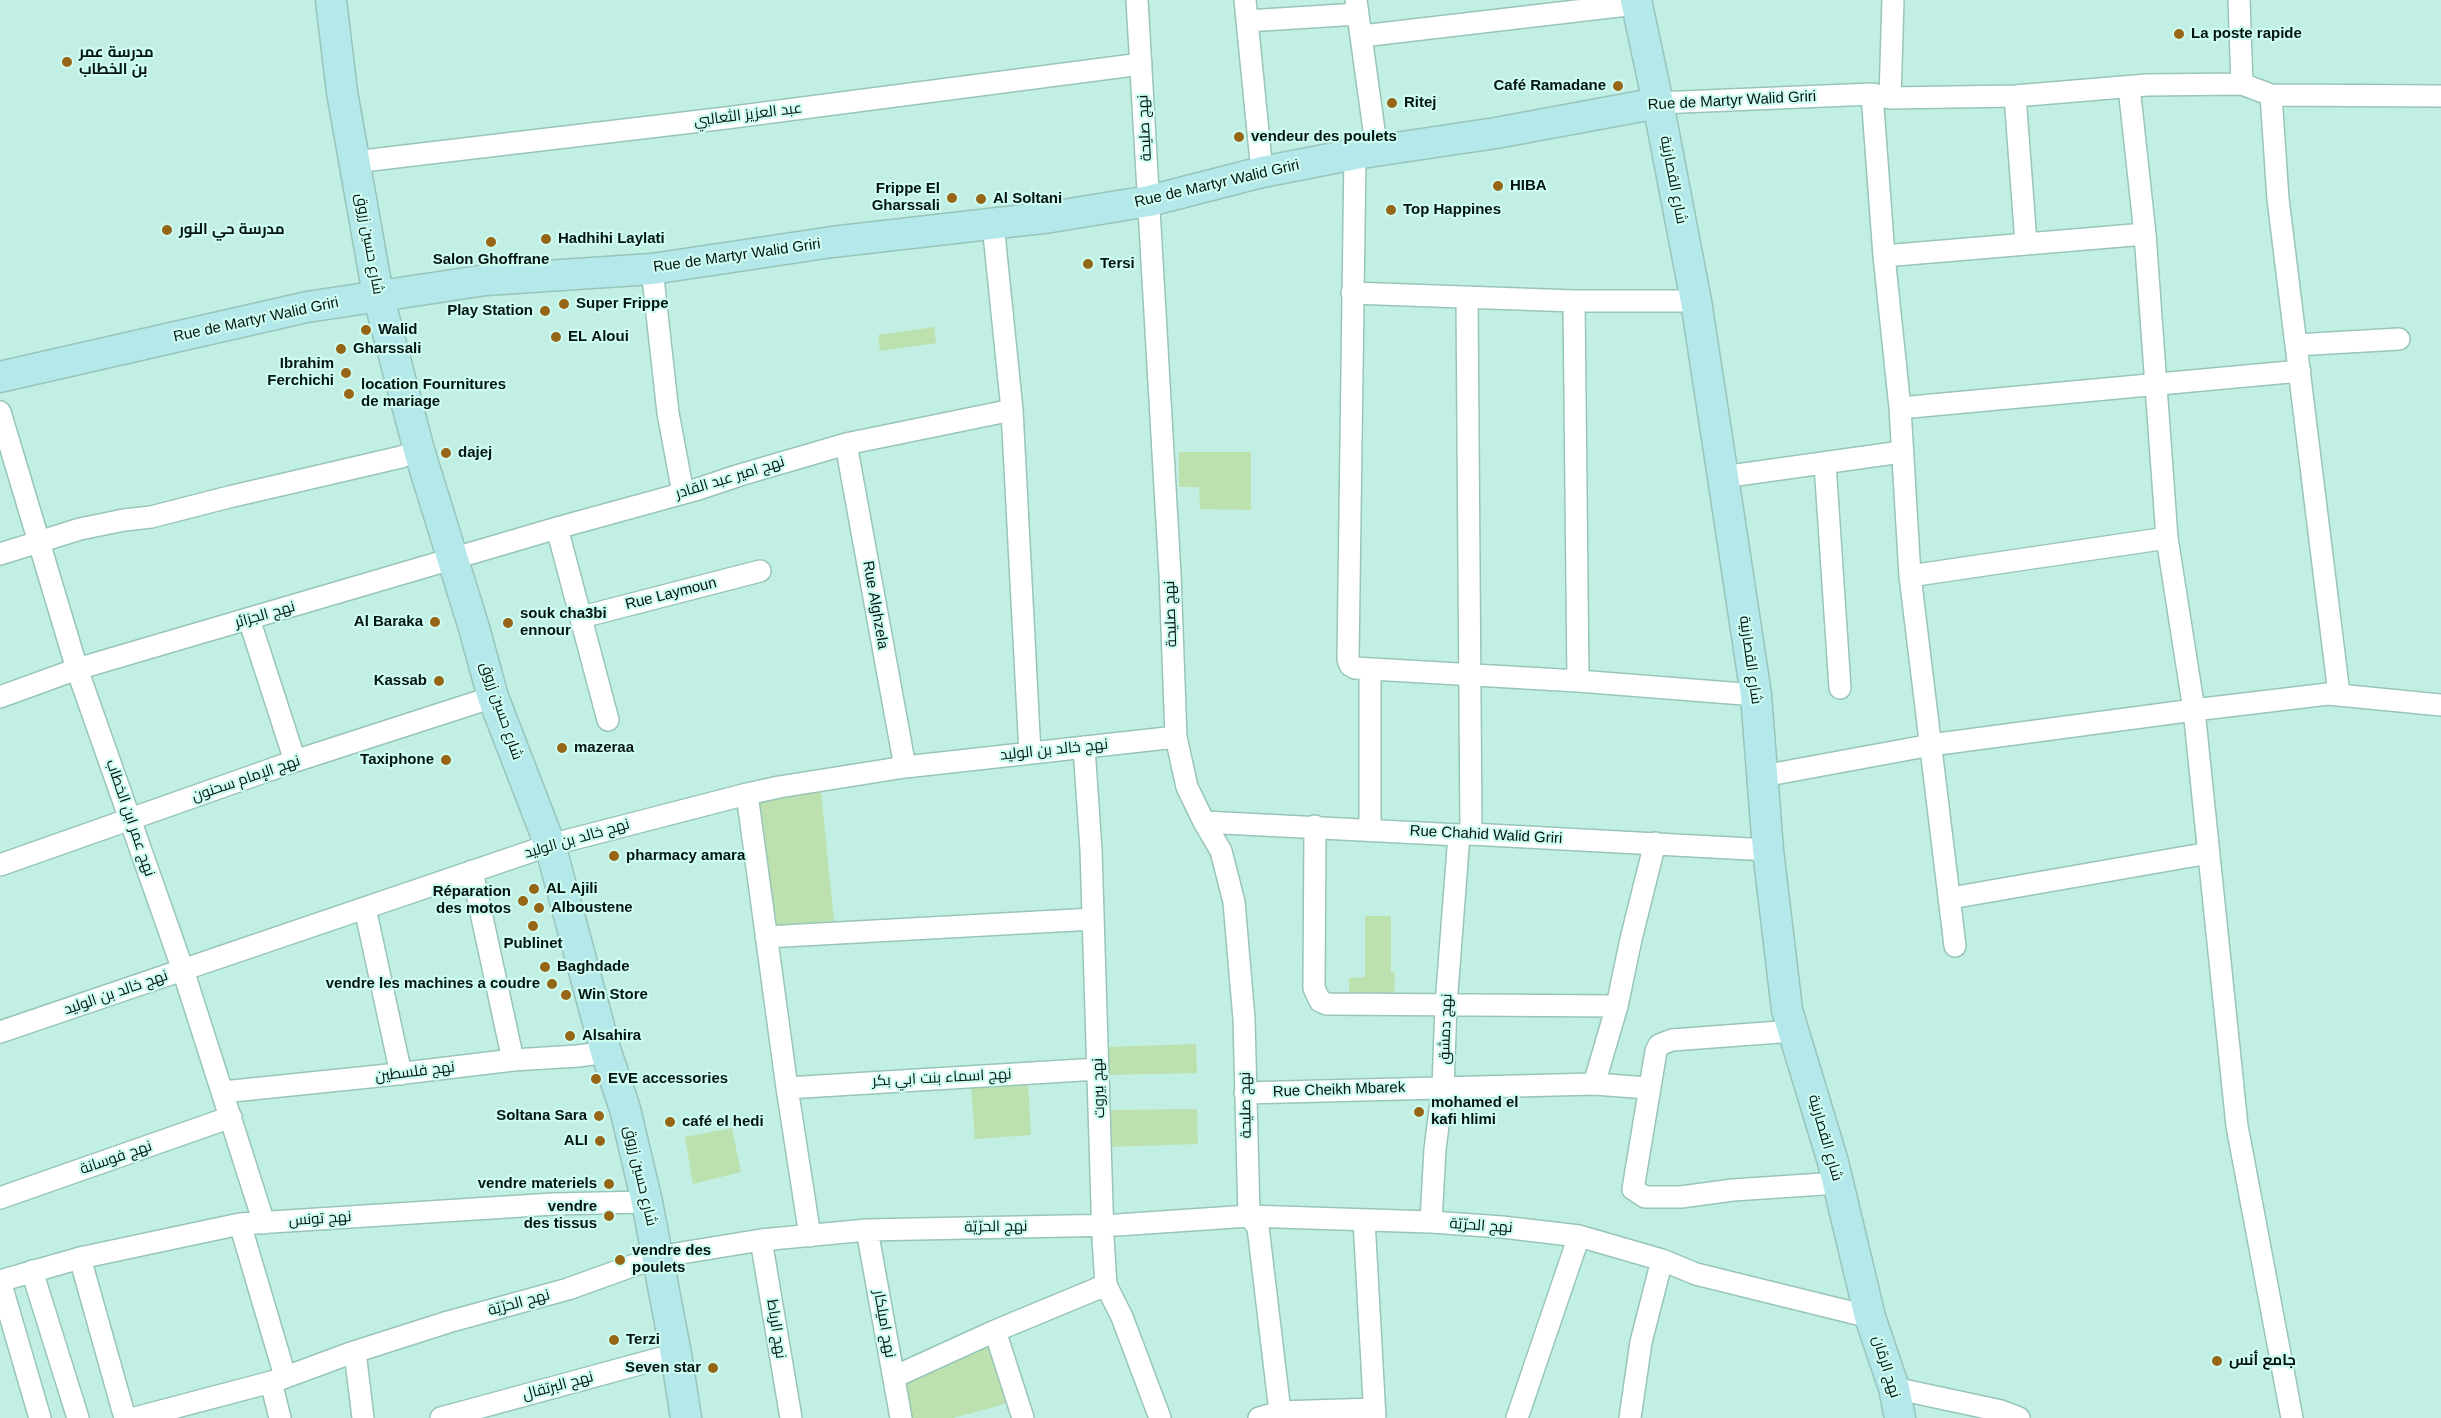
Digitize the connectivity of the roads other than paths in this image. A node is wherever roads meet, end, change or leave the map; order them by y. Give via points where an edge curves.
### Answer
1 (331, 0) edge
2 (1137, 0) edge
3 (1893, 0) edge
4 (2239, 0) edge
5 (1636, 2) edge
6 (1357, 7) edge
7 (1246, 10) edge
8 (1362, 36) junction
9 (1141, 64) junction
10 (2242, 84) junction
11 (2129, 87) junction
12 (2271, 95) junction
13 (1881, 96) junction
14 (2015, 96) junction
15 (2441, 96) edge
16 (1658, 103) junction
17 (1366, 153) junction
18 (354, 162) junction
19 (1262, 172) junction
20 (1149, 201) junction
21 (993, 224) junction
22 (2145, 234) junction
23 (2026, 243) junction
24 (1884, 256) junction
25 (652, 269) junction
26 (1352, 293) junction
27 (378, 296) junction
28 (1467, 297) junction
29 (1574, 301) junction
30 (1696, 301) junction
31 (2399, 339) dead end
32 (2296, 345) junction
33 (2300, 371) junction
34 (0, 377) edge
35 (2156, 383) junction
36 (1899, 408) junction
37 (1012, 410) junction
38 (0, 412) edge
39 (846, 444) junction
40 (419, 450) junction
41 (1901, 452) junction
42 (1825, 464) junction
43 (1724, 477) junction
44 (683, 493) junction
45 (557, 528) junction
46 (2168, 538) junction
47 (37, 541) junction
48 (0, 554) edge
49 (452, 560) junction
50 (760, 571) dead end
51 (1910, 576) junction
52 (582, 617) junction
53 (249, 619) junction
54 (77, 669) junction
55 (1371, 669) junction
56 (1470, 675) junction
57 (1578, 681) junction
58 (1840, 688) dead end
59 (2339, 694) junction
60 (1756, 695) junction
61 (0, 697) edge
62 (493, 697) junction
63 (2441, 705) edge
64 (2194, 710) junction
65 (608, 720) dead end
66 (1176, 737) junction
67 (1931, 745) junction
68 (1084, 747) junction
69 (1030, 753) junction
70 (295, 761) junction
71 (904, 767) junction
72 (1763, 776) junction
73 (747, 794) junction
74 (130, 820) junction
75 (1203, 822) junction
76 (1315, 826) junction
77 (1370, 829) junction
78 (1465, 834) junction
79 (1655, 843) junction
80 (550, 846) junction
81 (1768, 850) junction
82 (2209, 853) junction
83 (0, 865) edge
84 (472, 871) junction
85 (1951, 898) junction
86 (365, 908) junction
87 (1093, 919) junction
88 (766, 938) junction
89 (1955, 946) dead end
90 (183, 970) junction
91 (1446, 1005) junction
92 (1617, 1006) junction
93 (1793, 1031) junction
94 (0, 1032) edge
95 (606, 1052) junction
96 (513, 1060) junction
97 (1098, 1069) junction
98 (401, 1074) junction
99 (1594, 1084) junction
100 (1443, 1087) junction
101 (787, 1088) junction
102 (1649, 1088) junction
103 (223, 1092) junction
104 (1245, 1093) junction
105 (231, 1117) junction
106 (1838, 1183) junction
107 (0, 1198) edge
108 (647, 1202) junction
109 (1249, 1216) junction
110 (1364, 1220) junction
111 (1431, 1222) junction
112 (264, 1223) junction
113 (240, 1224) junction
114 (1104, 1224) junction
115 (867, 1230) junction
116 (810, 1236) junction
117 (1580, 1236) junction
118 (761, 1240) junction
119 (657, 1257) junction
120 (80, 1258) junction
121 (1662, 1260) junction
122 (32, 1271) junction
123 (0, 1281) edge
124 (1106, 1285) junction
125 (1870, 1317) junction
126 (995, 1331) junction
127 (355, 1352) junction
128 (676, 1354) junction
129 (894, 1377) junction
130 (278, 1379) junction
131 (1894, 1388) junction
132 (1280, 1412) junction
133 (1374, 1413) edge
134 (144, 1417) edge
135 (40, 1418) edge
136 (78, 1418) edge
137 (125, 1418) edge
138 (280, 1418) edge
139 (363, 1418) edge
140 (441, 1418) edge
141 (686, 1418) edge
142 (791, 1418) edge
143 (901, 1418) edge
144 (1023, 1418) edge
145 (1160, 1418) edge
146 (1259, 1418) edge
147 (1517, 1418) edge
148 (1630, 1418) edge
149 (1900, 1418) edge
150 (2019, 1418) edge
151 (2292, 1418) edge

1 - 18 street, شارع حسين زروق
2 - 9 street, نهج صليحة
3 - 13 street
4 - 10 street
5 - 8 street
5 - 16 street, شارع القصارنية
6 - 7 street
6 - 8 street
7 - 19 street
8 - 17 street
9 - 18 street, عبد العزيز الثعالبي
9 - 20 street, نهج صليحة
10 - 11 street, Rue de Martyr Walid Griri
10 - 12 street, Rue de Martyr Walid Griri
11 - 14 street, Rue de Martyr Walid Griri
11 - 22 street
12 - 15 street, Rue de Martyr Walid Griri
12 - 32 street via 2278,199
13 - 14 street, Rue de Martyr Walid Griri
13 - 16 street, Rue de Martyr Walid Griri
13 - 24 street
14 - 23 street
16 - 17 street, Rue de Martyr Walid Griri
16 - 30 street, شارع القصارنية
17 - 19 street, Rue de Martyr Walid Griri
17 - 26 street
18 - 27 street, شارع حسين زروق
19 - 20 street, Rue de Martyr Walid Griri
20 - 21 street, Rue de Martyr Walid Griri
20 - 66 street, نهج صليحة
21 - 25 street, Rue de Martyr Walid Griri via 832,242
21 - 37 street
22 - 23 street
22 - 35 street
23 - 24 street
24 - 36 street
25 - 27 street, Rue de Martyr Walid Griri via 486,280
25 - 44 street via 668,413
26 - 28 street
26 - 55 street via 1348,659 1355,668
27 - 34 street, Rue de Martyr Walid Griri via 307,307
27 - 40 street, شارع حسين زروق
28 - 29 street
28 - 56 street, نهج دمشق
29 - 30 street
29 - 57 street
30 - 43 street, شارع القصارنية
31 - 32 street
32 - 33 street
33 - 35 street
33 - 59 street
35 - 36 street
35 - 46 street
36 - 41 street
37 - 39 street, نهج امير عبد القادر
37 - 69 street
38 - 47 street, نهج عمر ابن الخطاب
39 - 44 street, نهج امير عبد القادر
39 - 71 street, Rue Alghzela
40 - 47 street via 326,476
40 - 49 street, شارع حسين زروق
41 - 42 street
41 - 51 street
42 - 43 street
42 - 58 street
43 - 60 street, شارع القصارنية
44 - 45 street, نهج امير عبد القادر
45 - 49 street, نهج امير عبد القادر
45 - 52 street
46 - 51 street
46 - 64 street
47 - 48 street
47 - 54 street, نهج عمر ابن الخطاب
49 - 53 street, نهج الجزائر
49 - 62 street, شارع حسين زروق
50 - 52 street, Rue Laymoun
51 - 67 street
52 - 65 street
53 - 54 street, نهج الجزائر
53 - 70 street
54 - 61 street, نهج الجزائر
54 - 74 street, نهج عمر ابن الخطاب
55 - 56 street
55 - 77 street
56 - 57 street
56 - 78 street, نهج دمشق
57 - 60 street
59 - 63 street
59 - 64 street
60 - 72 street, شارع القصارنية
62 - 70 street, نهج الإمام سحنون
62 - 80 street, شارع حسين زروق
64 - 67 street
64 - 82 street
66 - 68 street, نهج خالد بن الوليد
66 - 75 street, نهج صليحة via 1187,787
67 - 72 street
67 - 85 street
68 - 69 street, نهج خالد بن الوليد
68 - 87 street, نهج بيروت
69 - 71 street, نهج خالد بن الوليد
70 - 74 street, نهج الإمام سحنون
71 - 73 street, نهج خالد بن الوليد
72 - 81 street, شارع القصارنية
73 - 80 street, نهج خالد بن الوليد
73 - 88 street
74 - 83 street, نهج الإمام سحنون
74 - 90 street, نهج عمر ابن الخطاب
75 - 76 street, Rue Chahid Walid Griri
75 - 104 street, نهج صليحة via 1221,851 1234,902 1244,1019
76 - 77 street, Rue Chahid Walid Griri
76 - 91 street via 1316,995 1320,1001
77 - 78 street, Rue Chahid Walid Griri
78 - 79 street, Rue Chahid Walid Griri
78 - 91 street, نهج دمشق
79 - 81 street, Rue Chahid Walid Griri
79 - 92 street
80 - 84 street, نهج خالد بن الوليد
80 - 95 street, شارع حسين زروق
81 - 93 street, شارع القصارنية via 1787,1010
82 - 85 street
82 - 151 street via 2237,1126
84 - 86 street, نهج خالد بن الوليد
84 - 96 street
85 - 89 street
86 - 90 street, نهج خالد بن الوليد
86 - 98 street
87 - 88 street
87 - 97 street, نهج بيروت
88 - 101 street
90 - 94 street, نهج خالد بن الوليد
90 - 103 street, نهج عمر ابن الخطاب
91 - 92 street
91 - 100 street, نهج دمشق
92 - 99 street
93 - 102 street via 1664,1042 1656,1051
93 - 106 street, شارع القصارنية
95 - 96 street, نهج فلسطين
95 - 108 street, شارع حسين زروق via 625,1109
96 - 98 street, نهج فلسطين
97 - 101 street, نهج اسماء بنت ابي بكر
97 - 114 street, نهج بيروت
98 - 103 street, نهج فلسطين
99 - 100 street, Rue Cheikh Mbarek
99 - 102 street, Rue Cheikh Mbarek
100 - 104 street, Rue Cheikh Mbarek
100 - 111 street, نهج دمشق
101 - 116 street
102 - 106 street via 1632,1182 1633,1189 1640,1194 1681,1197
103 - 105 street, نهج عمر ابن الخطاب
104 - 109 street, نهج صليحة
105 - 107 street, نهج فوسانة
105 - 112 street, نهج عمر ابن الخطاب
106 - 125 street, شارع القصارنية
108 - 112 street, نهج تونس via 553,1204
108 - 119 street, شارع حسين زروق
109 - 110 street, نهج الحرّيّة
109 - 114 street, نهج الحرّيّة
109 - 132 street via 1258,1227
110 - 111 street, نهج الحرّيّة
110 - 133 street
111 - 117 street, نهج الحرّيّة
112 - 113 street, نهج تونس
113 - 120 street, نهج تونس
113 - 130 street
114 - 115 street, نهج الحرّيّة
114 - 124 street, نهج بيروت
115 - 116 street, نهج الحرّيّة
115 - 129 street, نهج اميلكار
116 - 118 street, نهج الحرّيّة
117 - 121 street, نهج الحرّيّة
117 - 147 street
118 - 119 street, نهج الحرّيّة
118 - 142 street, نهج الرباط
119 - 127 street, نهج الحرّيّة via 568,1289
119 - 128 street, شارع حسين زروق
120 - 122 street, نهج تونس
120 - 137 street
121 - 125 street, نهج الحرّيّة via 1696,1274
121 - 148 street via 1641,1342
122 - 123 street, نهج تونس
122 - 136 street
123 - 135 street
124 - 126 street
124 - 145 street, نهج بيروت
125 - 131 street, نهج الرمّان
126 - 129 street
126 - 144 street
127 - 130 street, نهج الحرّيّة
127 - 139 street
128 - 140 street, نهج البرتقال
128 - 141 street, شارع حسين زروق
129 - 143 street, نهج اميلكار
130 - 134 street, نهج الحرّيّة
130 - 138 street
131 - 149 street, نهج الرمّان
131 - 150 street
132 - 133 street
132 - 146 street

